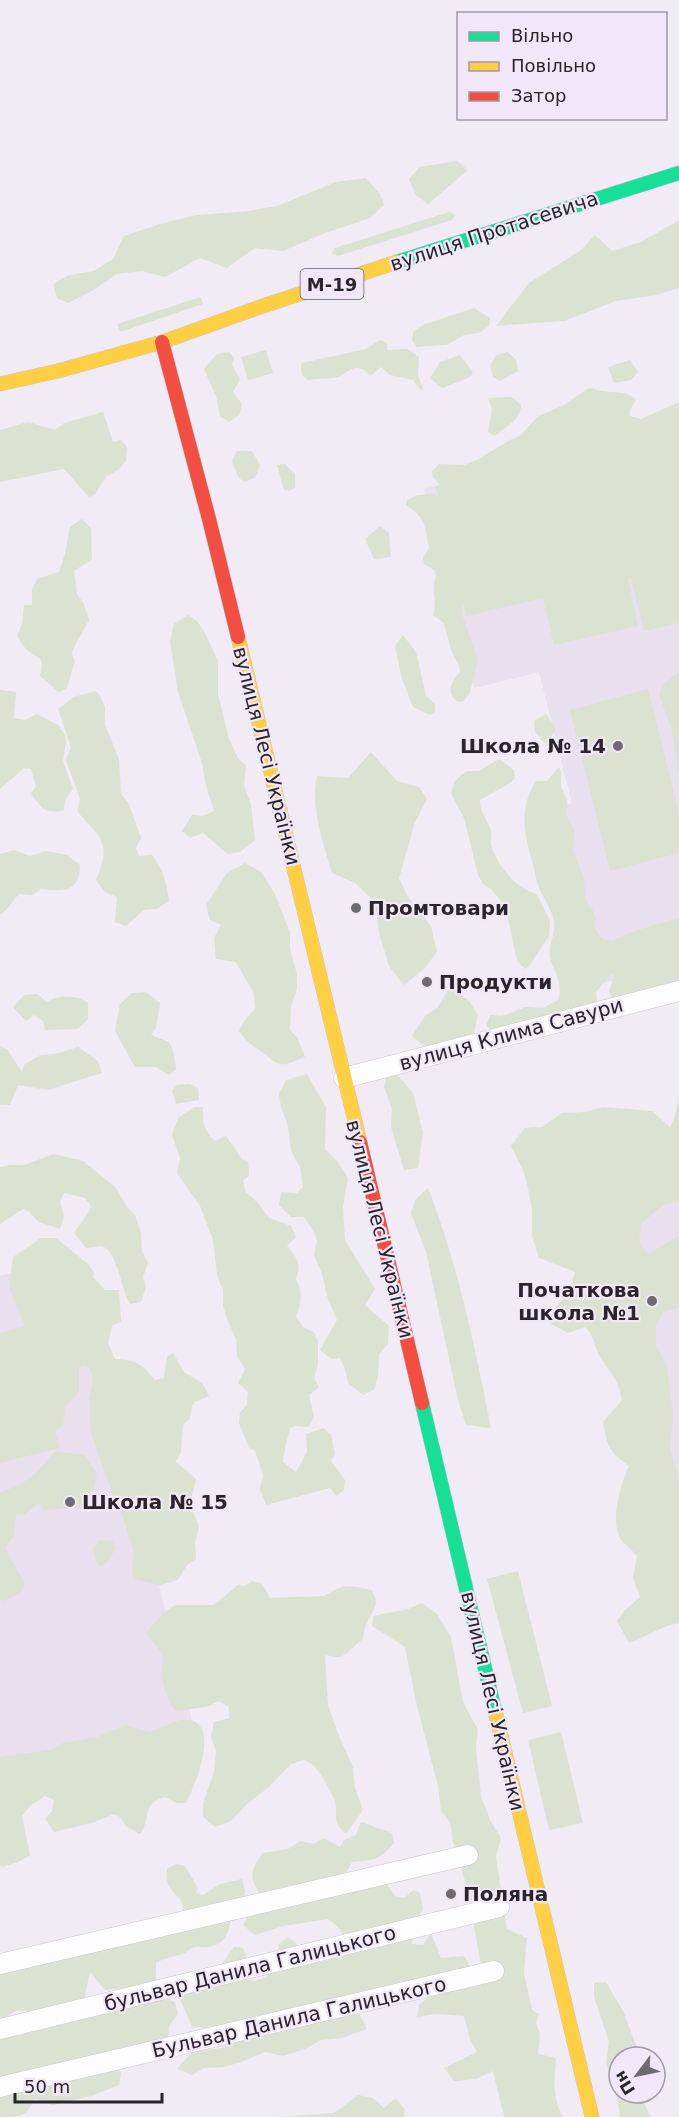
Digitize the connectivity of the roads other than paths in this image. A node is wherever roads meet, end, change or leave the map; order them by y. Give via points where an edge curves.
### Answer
1 (679, 173) edge
2 (162, 342) junction
3 (0, 384) edge
4 (679, 991) edge
5 (344, 1078) junction
6 (468, 1855) dead end
7 (499, 1907) dead end
8 (0, 1964) edge
9 (494, 1971) dead end
10 (0, 2029) edge
11 (0, 2087) edge
12 (592, 2117) edge

1 - 2 main road, вулиця Протасевича / М-19
2 - 3 main road, вулиця Протасевича / М-19
2 - 5 main road, вулиця Лесі Українки via 215,541
4 - 5 street, вулиця Клима Савури
5 - 12 main road, вулиця Лесі Українки
6 - 8 street
7 - 10 street, бульвар Данила Галицького
9 - 11 street, Бульвар Данила Галицького

